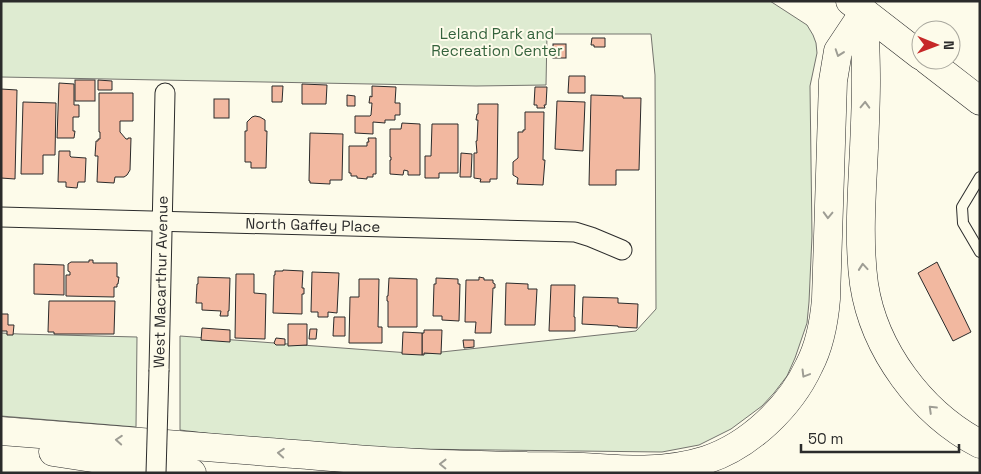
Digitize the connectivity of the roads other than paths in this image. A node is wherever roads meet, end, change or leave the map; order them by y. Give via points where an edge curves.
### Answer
1 (859, 5) edge
2 (911, 48) edge
3 (940, 70) edge
4 (165, 93) dead end
5 (980, 101) edge
6 (980, 177) edge
7 (1, 217) edge
8 (162, 222) junction
9 (622, 250) dead end
10 (980, 252) edge
11 (1, 431) edge
12 (1, 444) edge
13 (980, 444) edge
14 (156, 473) edge
15 (192, 473) edge

1 - 2 main road
1 -> 11 main road via 838,51 833,81 826,299 821,335 809,367 785,403 772,418 728,451 685,465 624,470 404,462
13 -> 1 main road via 944,420 904,379 887,351 870,311 860,244 866,80
3 - 5 main road
4 - 8 street, West Macarthur Avenue
6 - 10 lane via 962,207 963,222
7 - 8 street, North Gaffey Place
8 - 9 street, North Gaffey Place via 575,232
8 - 14 street, West Macarthur Avenue, bridge
12 - 15 main road

